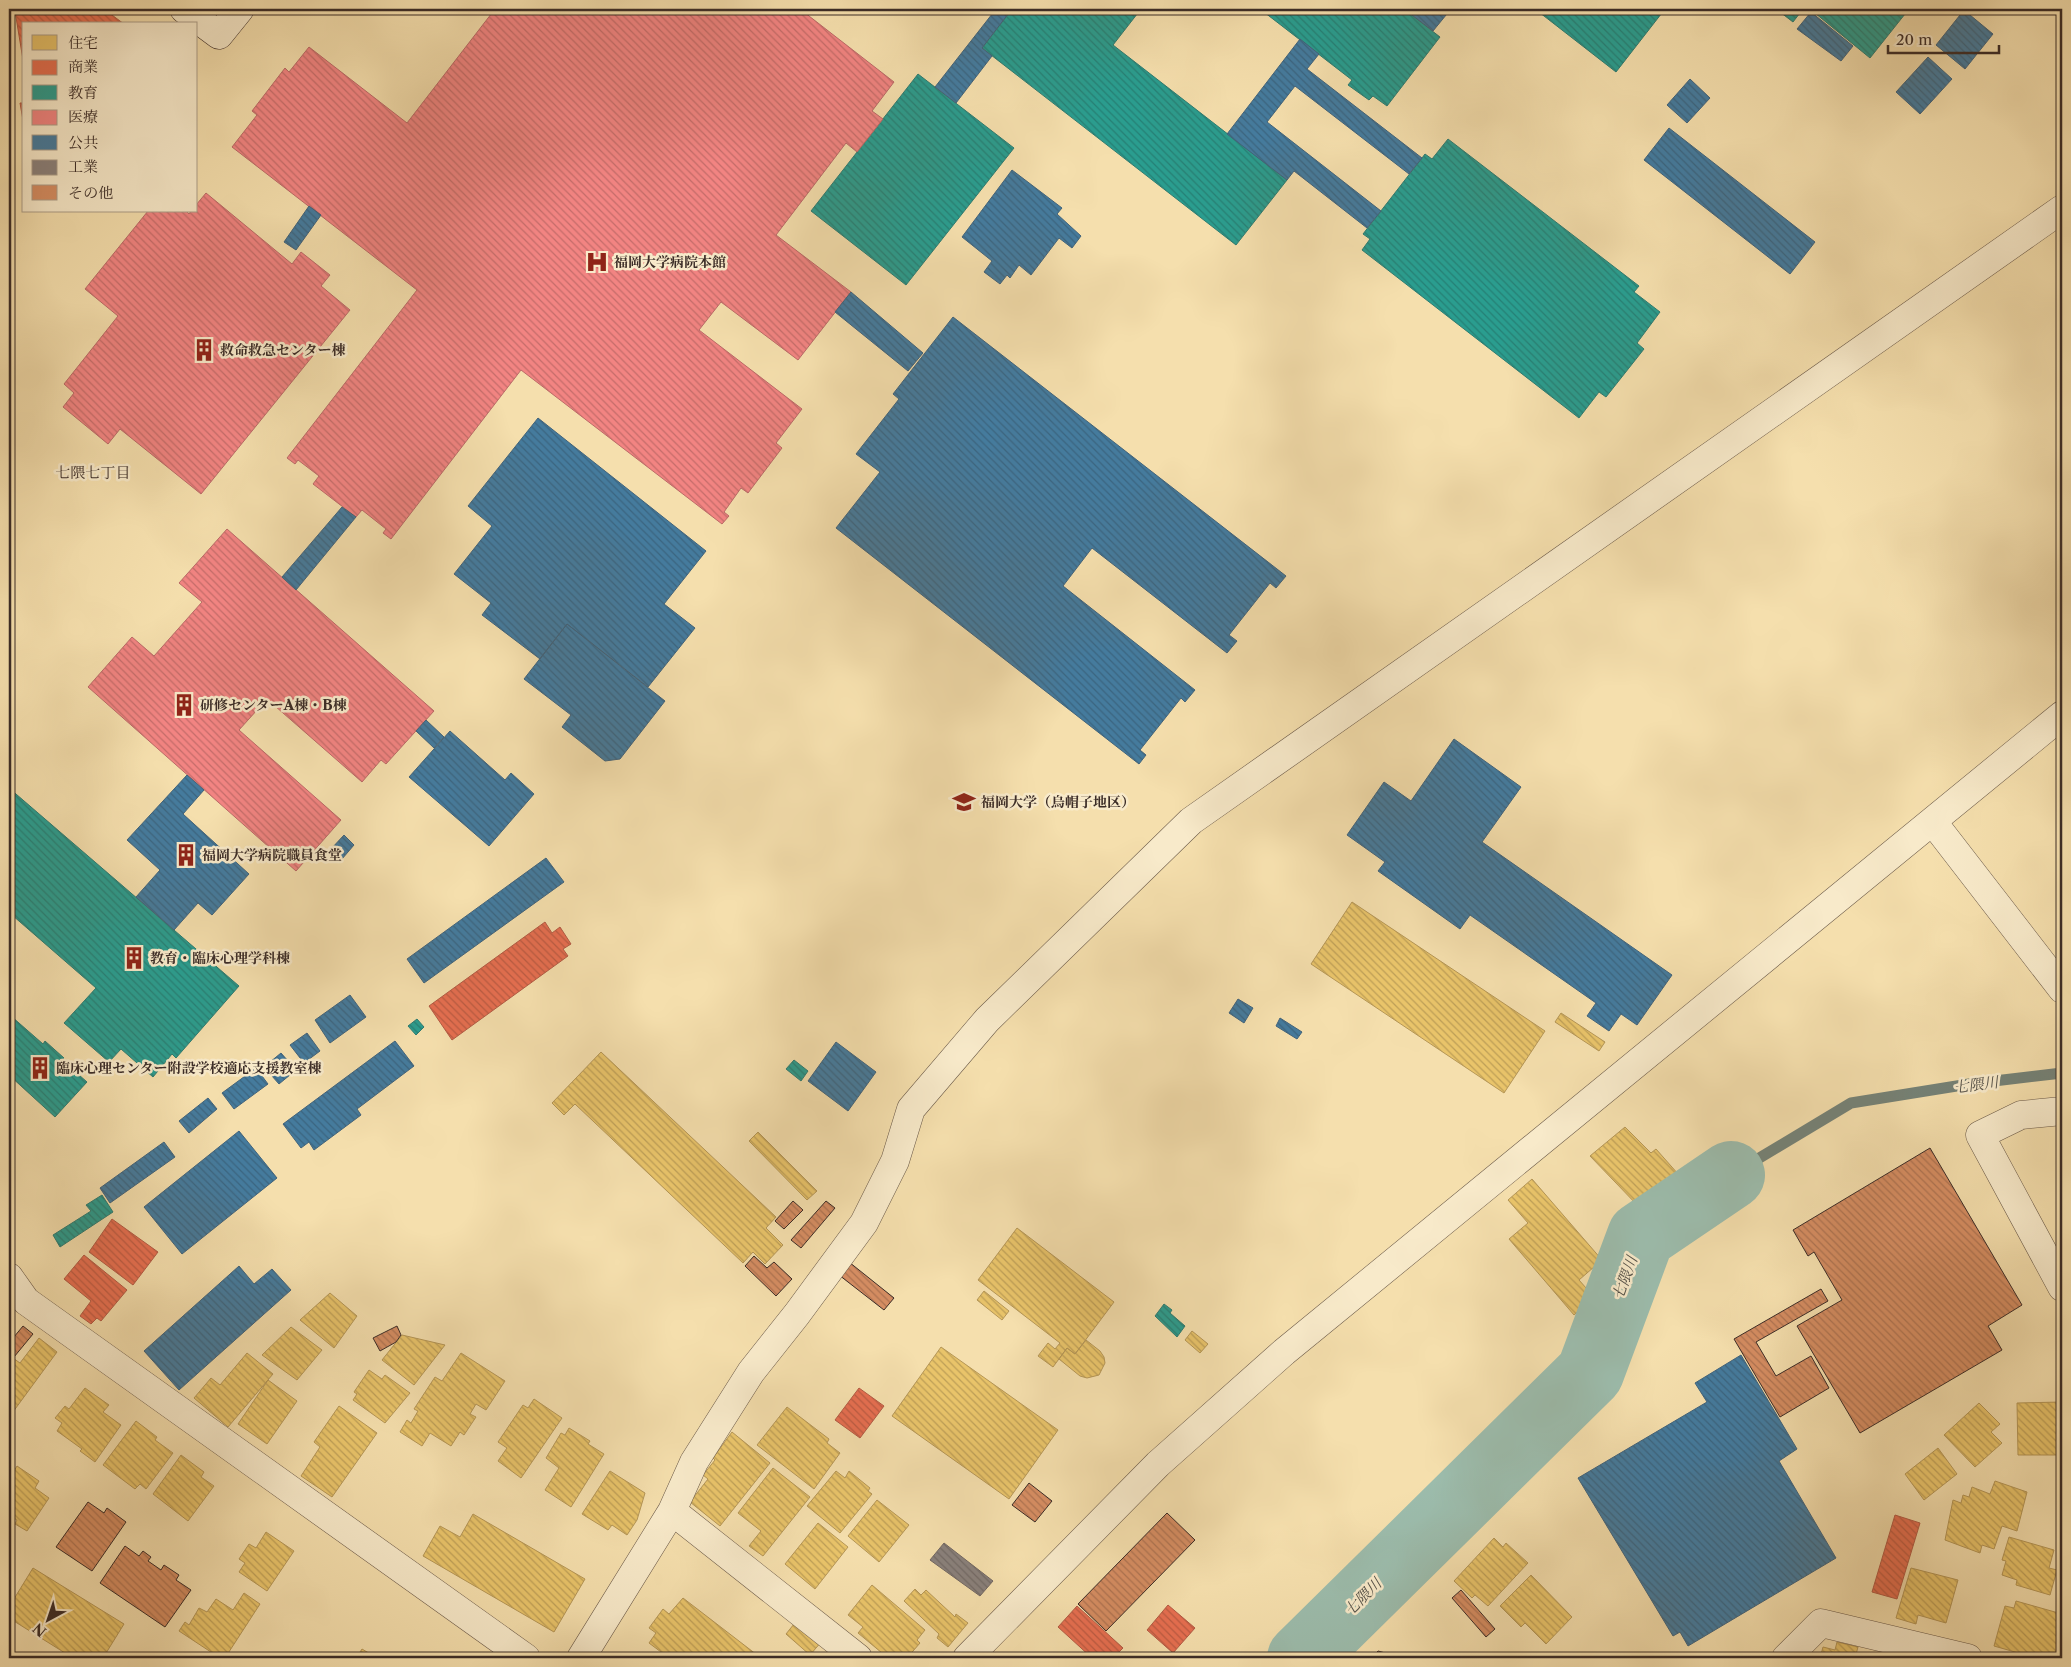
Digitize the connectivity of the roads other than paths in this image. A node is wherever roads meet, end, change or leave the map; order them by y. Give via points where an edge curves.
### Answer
1 (184, 9) edge
2 (240, 9) edge
3 (2062, 209) edge
4 (2062, 715) edge
5 (1933, 822) junction
6 (2062, 990) edge
7 (2062, 1111) edge
8 (9, 1277) edge
9 (2062, 1287) edge
10 (672, 1511) junction
11 (526, 1658) edge
12 (581, 1658) edge
13 (858, 1658) edge
14 (967, 1658) edge
15 (1786, 1658) edge
16 (1968, 1658) edge

1 - 2 street via 219,35
3 - 10 street via 1191,821 987,1020 911,1109 894,1161 864,1222 751,1372 694,1462
4 - 5 street
5 - 6 street
5 - 14 street via 1284,1352 1158,1464
7 - 9 street via 2021,1115 1980,1135
8 - 11 street via 26,1301
10 - 12 street
10 - 13 street
15 - 16 street via 1821,1623

